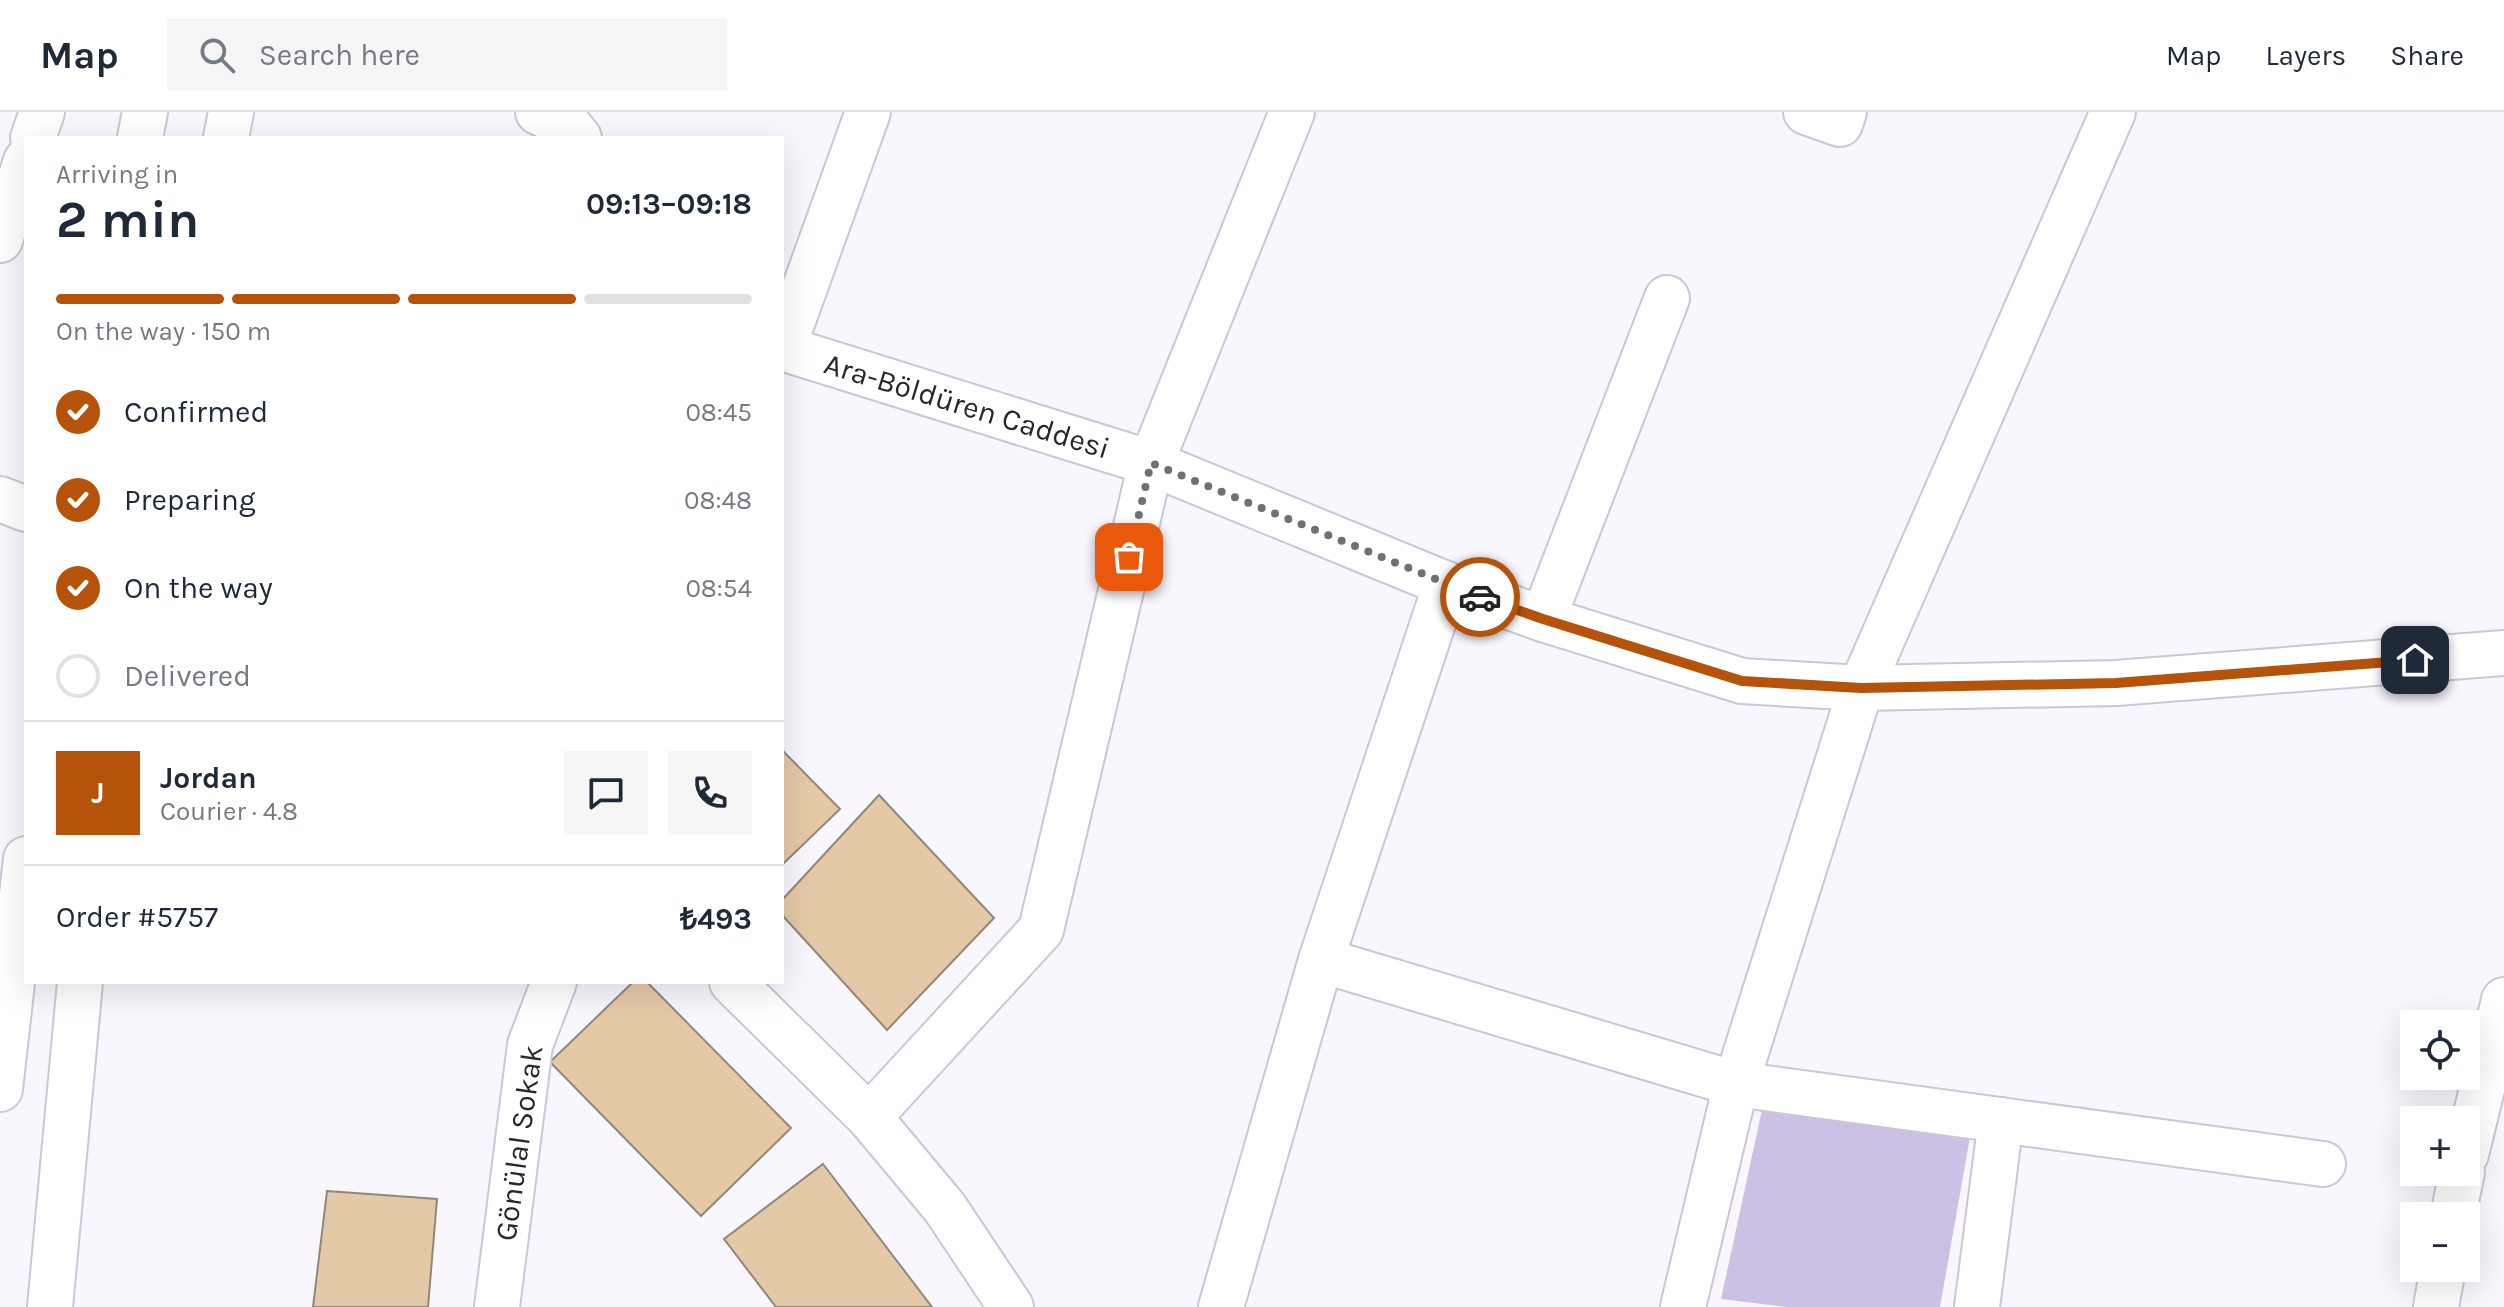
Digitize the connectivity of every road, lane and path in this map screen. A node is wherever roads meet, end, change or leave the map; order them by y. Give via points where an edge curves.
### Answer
1 (42, 112) edge
2 (145, 112) edge
3 (231, 112) edge
4 (538, 112) edge
5 (868, 112) edge
6 (1292, 112) edge
7 (1806, 112) edge
8 (1844, 112) edge
9 (2113, 112) edge
10 (34, 136) edge
11 (140, 136) edge
12 (226, 136) edge
13 (577, 136) edge
14 (24, 167) edge
15 (0, 240) edge
16 (1667, 298) dead end
17 (784, 345) edge
18 (784, 348) edge
19 (1151, 463) junction
20 (0, 499) edge
21 (24, 508) edge
22 (1446, 584) junction
23 (1543, 619) junction
24 (2504, 653) edge
25 (1861, 688) junction
26 (24, 877) edge
27 (1321, 960) junction
28 (80, 984) edge
29 (553, 984) edge
30 (734, 984) edge
31 (2504, 1000) edge
32 (1736, 1084) junction
33 (0, 1089) edge
34 (2478, 1106) edge
35 (869, 1117) junction
36 (2001, 1120) junction
37 (2323, 1164) dead end
38 (2440, 1282) edge
39 (50, 1307) edge
40 (497, 1307) edge
41 (1011, 1307) edge
42 (1221, 1307) edge
43 (1683, 1307) edge
44 (1977, 1307) edge
45 (2436, 1307) edge

1 - 10 street
2 - 11 street
3 - 12 street
4 - 13 street
5 - 17 street
6 - 19 street
7 - 8 street via 1840,124
9 - 25 street
14 - 15 street
16 - 23 street
18 - 19 street, Ara-Böldüren Caddesi
19 - 22 street, Ara-Böldüren Caddesi
19 - 35 street via 1041,930
20 - 21 street
22 - 23 street, Ara-Böldüren Caddesi
22 - 27 street
23 - 25 street, Ara-Böldüren Caddesi via 1742,681
24 - 25 street, Ara-Böldüren Caddesi via 2116,683
25 - 32 street
26 - 33 street
27 - 32 street
27 - 42 street
28 - 39 street
29 - 40 street, Gönülal Sokak via 530,1045
30 - 35 street
31 - 34 street
32 - 36 street
32 - 43 street
35 - 41 street via 945,1208
36 - 37 street
36 - 44 street
38 - 45 street

